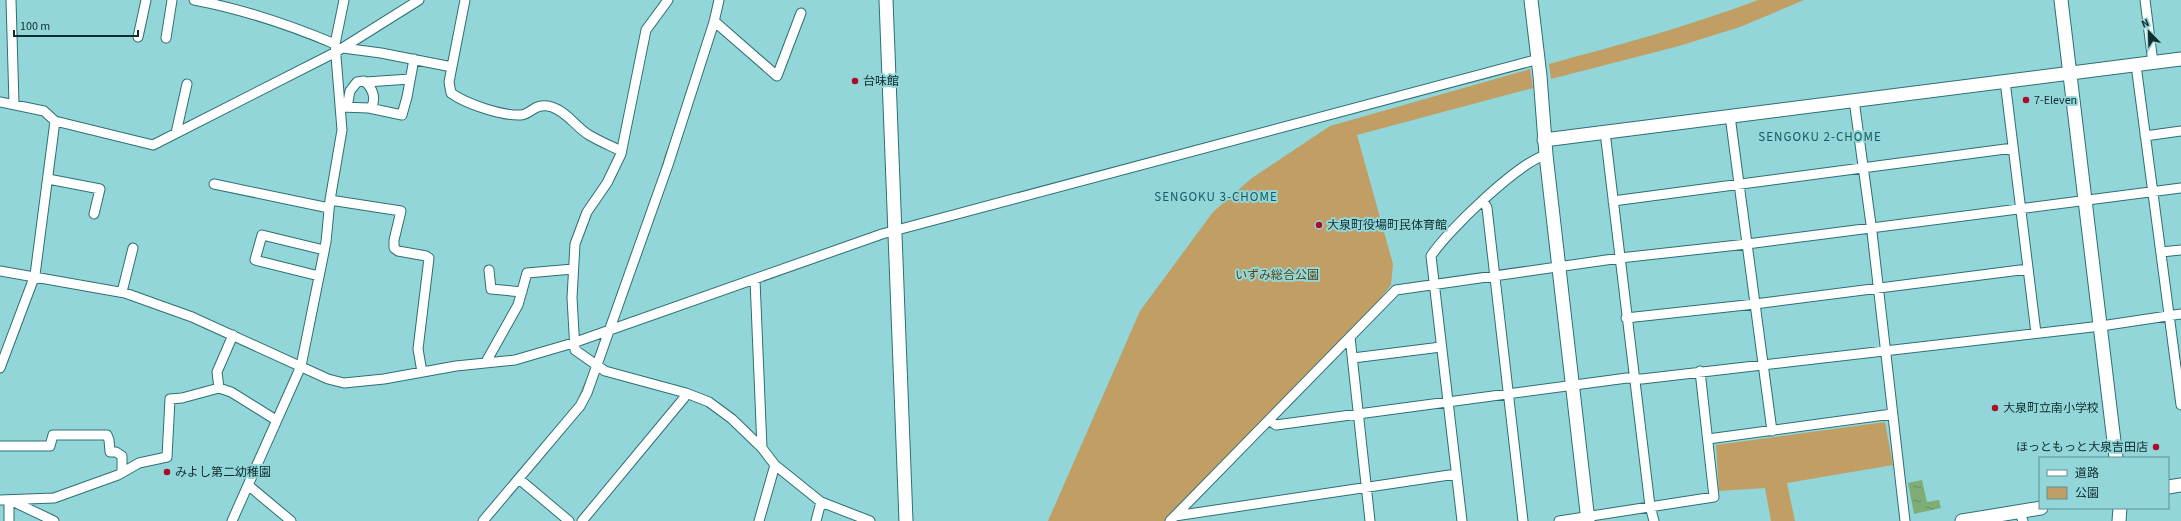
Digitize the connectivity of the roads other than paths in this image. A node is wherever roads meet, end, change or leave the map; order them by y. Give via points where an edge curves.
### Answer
1 (11, 0) edge
2 (146, 0) edge
3 (172, 0) edge
4 (194, 0) edge
5 (344, 0) edge
6 (419, 0) edge
7 (464, 0) edge
8 (668, 0) edge
9 (719, 0) edge
10 (886, 0) edge
11 (1531, 0) edge
12 (2061, 0) edge
13 (2145, 0) edge
14 (801, 13) dead end
15 (714, 21) junction
16 (138, 37) dead end
17 (166, 38) dead end
18 (338, 48) junction
19 (414, 59) junction
20 (1539, 59) junction
21 (2181, 59) edge
22 (2153, 62) junction
23 (2136, 65) junction
24 (452, 67) junction
25 (2068, 72) junction
26 (410, 79) junction
27 (2005, 81) junction
28 (366, 82) junction
29 (187, 84) dead end
30 (1854, 100) junction
31 (0, 102) edge
32 (14, 104) junction
33 (344, 107) junction
34 (371, 108) junction
35 (1730, 116) junction
36 (55, 121) junction
37 (2181, 131) edge
38 (176, 132) junction
39 (1605, 132) junction
40 (2145, 136) junction
41 (1544, 140) junction
42 (2013, 148) junction
43 (621, 151) junction
44 (1546, 155) junction
45 (1862, 167) junction
46 (48, 179) junction
47 (214, 184) dead end
48 (1739, 184) junction
49 (2181, 188) edge
50 (2152, 192) junction
51 (1483, 200) junction
52 (2085, 200) junction
53 (1613, 201) junction
54 (330, 204) junction
55 (2021, 208) junction
56 (94, 214) dead end
57 (1871, 227) junction
58 (895, 231) junction
59 (1748, 244) junction
60 (133, 248) dead end
61 (324, 250) junction
62 (2181, 250) edge
63 (2161, 252) junction
64 (1620, 258) junction
65 (1559, 267) junction
66 (573, 269) junction
67 (2028, 269) junction
68 (489, 270) dead end
69 (0, 271) edge
70 (35, 276) junction
71 (319, 276) junction
72 (1495, 276) junction
73 (755, 280) junction
74 (1433, 285) junction
75 (1878, 288) junction
76 (122, 292) junction
77 (522, 292) junction
78 (1755, 304) junction
79 (2181, 314) edge
80 (2169, 316) junction
81 (1626, 318) junction
82 (2101, 326) junction
83 (609, 330) junction
84 (2036, 332) junction
85 (233, 335) junction
86 (1350, 337) junction
87 (573, 343) junction
88 (1441, 347) junction
89 (1886, 350) junction
90 (1352, 358) junction
91 (486, 362) junction
92 (1764, 365) junction
93 (301, 366) junction
94 (598, 367) junction
95 (2178, 367) edge
96 (0, 368) edge
97 (422, 372) junction
98 (1700, 372) junction
99 (1634, 378) junction
100 (1572, 386) junction
101 (219, 388) junction
102 (686, 393) junction
103 (1509, 394) junction
104 (1447, 402) junction
105 (2181, 405) edge
106 (1359, 414) junction
107 (1892, 414) junction
108 (276, 420) junction
109 (1269, 420) junction
110 (1772, 431) junction
111 (1708, 439) junction
112 (0, 446) edge
113 (762, 448) junction
114 (2116, 457) edge
115 (775, 465) junction
116 (122, 472) junction
117 (1456, 474) junction
118 (519, 479) junction
119 (248, 485) junction
120 (2181, 485) edge
121 (2169, 487) edge
122 (1367, 488) junction
123 (4, 501) edge
124 (821, 502) junction
125 (1650, 506) junction
126 (2039, 508) edge
127 (2120, 509) edge
128 (2021, 516) edge
129 (1172, 518) edge
130 (1588, 519) edge
131 (9, 521) edge
132 (54, 521) edge
133 (232, 521) edge
134 (291, 521) edge
135 (483, 521) edge
136 (569, 521) edge
137 (582, 521) edge
138 (759, 521) edge
139 (816, 521) edge
140 (870, 521) edge
141 (906, 521) edge
142 (1370, 521) edge
143 (1462, 521) edge
144 (1524, 521) edge
145 (1559, 521) edge
146 (1654, 521) edge
147 (1905, 521) edge
148 (1962, 521) edge
149 (2119, 521) edge

1 - 32 street
2 - 16 street
3 - 17 street
4 - 18 street via 216,4 309,33
5 - 18 street
6 - 18 street
7 - 24 street
8 - 43 street via 646,30
9 - 15 street
10 - 58 street
11 - 20 street
12 - 25 street
13 - 22 street
14 - 15 street via 777,76
15 - 83 street via 668,165
18 - 19 street
18 - 33 street
18 - 38 street
19 - 24 street
19 - 26 street
20 - 41 street
20 - 58 street
21 - 22 street
22 - 23 street
23 - 25 street
23 - 40 street
24 - 43 street via 449,82 452,93 462,101 478,107 520,115 540,106 552,107 588,134
25 - 27 street
25 - 52 street
26 - 28 street
26 - 34 street via 402,115
27 - 30 street
27 - 42 street
28 - 33 street via 356,82
28 - 34 street via 373,92
29 - 38 street
30 - 35 street
30 - 45 street
31 - 32 street
32 - 36 street via 44,111
33 - 34 street
33 - 54 street
35 - 39 street
35 - 48 street
36 - 38 street via 153,145
36 - 46 street
37 - 40 street
39 - 41 street
39 - 53 street
40 - 50 street
41 - 44 street
42 - 45 street
42 - 55 street
43 - 66 street via 607,183 587,212 575,244
44 - 51 street via 1524,166
44 - 65 street
45 - 48 street
45 - 57 street
46 - 56 street via 100,189
46 - 70 street
47 - 54 street
48 - 53 street
48 - 59 street
49 - 50 street
50 - 52 street
50 - 63 street
51 - 72 street via 1487,208
51 - 74 street via 1431,256
52 - 55 street
52 - 82 street
53 - 64 street
54 - 61 street
54 - 97 street via 401,211 394,248 429,258 418,349
55 - 57 street
55 - 67 street
57 - 59 street
57 - 75 street
58 - 73 street
58 - 141 street
59 - 64 street
59 - 78 street
60 - 76 street
61 - 71 street
61 - 71 street via 262,235 255,260
62 - 63 street
63 - 80 street
64 - 65 street
64 - 81 street
65 - 72 street
65 - 100 street
66 - 77 street via 527,273
66 - 87 street
67 - 75 street
67 - 84 street
68 - 77 street via 491,289
69 - 70 street
70 - 76 street
70 - 96 street
71 - 93 street
72 - 74 street
72 - 103 street
73 - 83 street
73 - 113 street
74 - 86 street via 1396,290
74 - 88 street
75 - 78 street
75 - 89 street
76 - 85 street
77 - 91 street via 518,305
78 - 81 street
78 - 92 street
79 - 80 street
80 - 82 street
80 - 95 street
81 - 99 street
82 - 84 street
82 - 114 street
83 - 87 street
83 - 94 street
84 - 89 street
85 - 93 street
85 - 101 street via 216,372
86 - 90 street
86 - 109 street
87 - 91 street via 515,360
87 - 94 street via 575,350
88 - 90 street
88 - 104 street
89 - 92 street
89 - 107 street
90 - 106 street
91 - 97 street
92 - 98 street
92 - 110 street
93 - 97 street via 328,379 344,383
93 - 108 street
94 - 102 street via 617,376
94 - 118 street via 580,406
95 - 105 street
98 - 99 street
98 - 111 street
99 - 100 street
99 - 125 street
100 - 103 street
100 - 130 street
101 - 108 street via 231,392
101 - 116 street via 182,398 170,398 167,457 139,463
102 - 113 street via 709,402 732,419
102 - 137 street
103 - 104 street
103 - 144 street
104 - 106 street
104 - 117 street
106 - 109 street via 1276,425
106 - 122 street
107 - 110 street
107 - 147 street
108 - 119 street
109 - 129 street
110 - 111 street
111 - 125 street via 1714,497
112 - 116 street via 47,446 52,443 53,435 107,435 110,452 122,456
113 - 115 street
115 - 124 street
115 - 138 street
116 - 123 street via 54,498
117 - 122 street
117 - 143 street
118 - 135 street
118 - 136 street
119 - 133 street
119 - 134 street
120 - 121 street
122 - 129 street
122 - 142 street
123 - 131 street
123 - 132 street via 22,504
124 - 139 street
124 - 140 street
125 - 130 street
125 - 146 street
126 - 128 street
127 - 149 street
128 - 148 street
130 - 145 street

